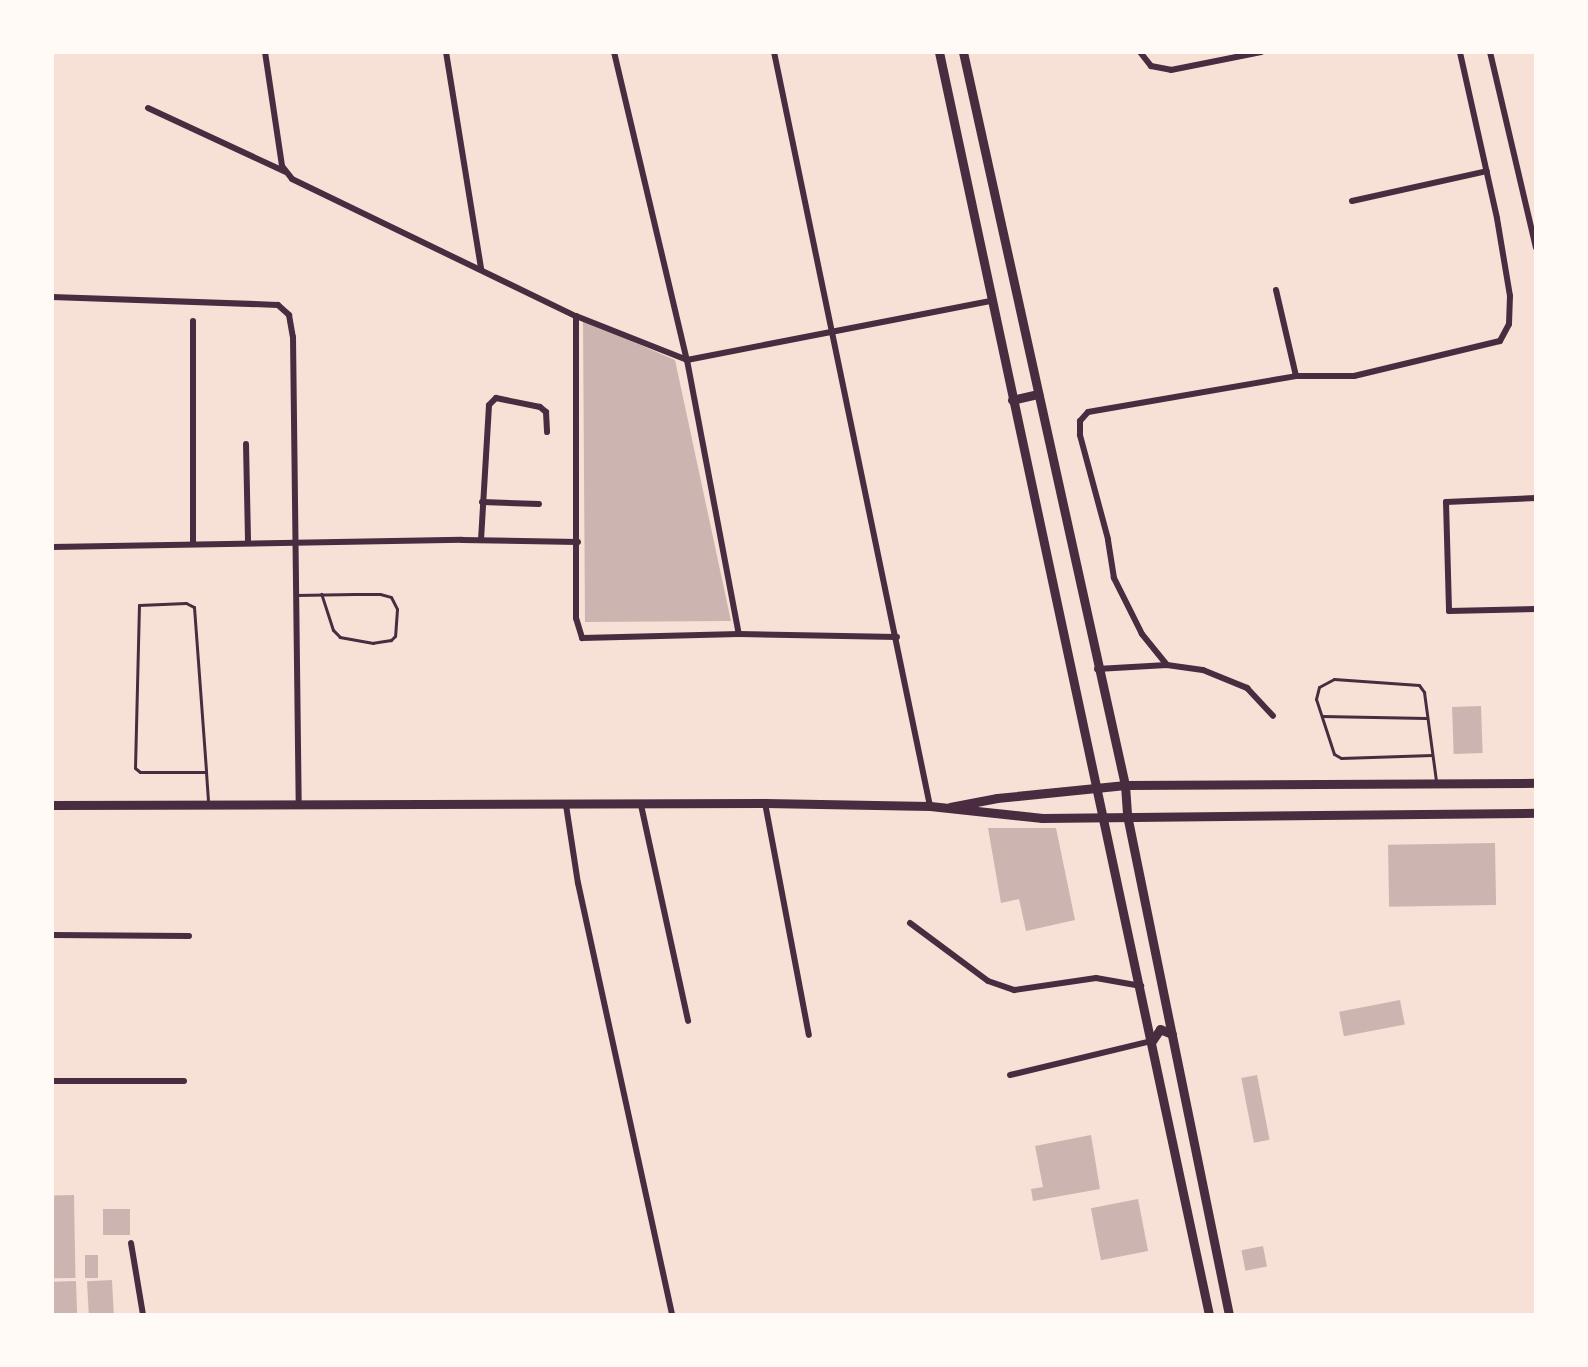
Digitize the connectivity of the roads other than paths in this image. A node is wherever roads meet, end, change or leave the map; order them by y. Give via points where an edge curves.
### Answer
1 (265, 52) edge
2 (446, 52) edge
3 (614, 52) edge
4 (774, 52) edge
5 (939, 52) edge
6 (963, 52) edge
7 (1140, 52) edge
8 (1261, 52) edge
9 (1460, 52) edge
10 (1490, 52) edge
11 (148, 108) dead end
12 (1487, 171) junction
13 (286, 172) junction
14 (1352, 201) dead end
15 (1536, 248) edge
16 (481, 269) junction
17 (1276, 290) dead end
18 (52, 297) edge
19 (990, 301) junction
20 (576, 316) junction
21 (193, 321) dead end
22 (833, 334) junction
23 (687, 360) junction
24 (1296, 376) junction
25 (1038, 394) junction
26 (1012, 400) junction
27 (547, 432) dead end
28 (246, 444) dead end
29 (1536, 498) edge
30 (482, 502) junction
31 (539, 504) dead end
32 (481, 540) junction
33 (295, 542) junction
34 (578, 542) junction
35 (248, 543) junction
36 (193, 544) junction
37 (52, 547) edge
38 (321, 594) junction
39 (296, 595) junction
40 (1536, 609) edge
41 (739, 634) junction
42 (897, 637) junction
43 (1167, 665) junction
44 (1097, 669) junction
45 (1273, 716) dead end
46 (1322, 716) junction
47 (1428, 718) junction
48 (1432, 755) junction
49 (206, 772) junction
50 (1436, 782) junction
51 (1536, 783) edge
52 (1125, 785) junction
53 (1097, 788) junction
54 (299, 803) junction
55 (765, 803) junction
56 (208, 804) junction
57 (52, 805) edge
58 (566, 805) junction
59 (641, 805) junction
60 (930, 806) junction
61 (946, 808) junction
62 (1536, 813) edge
63 (1127, 815) junction
64 (1104, 818) junction
65 (910, 923) dead end
66 (52, 935) edge
67 (189, 936) dead end
68 (1141, 986) junction
69 (688, 1021) dead end
70 (1172, 1034) junction
71 (809, 1035) dead end
72 (1152, 1041) junction
73 (1010, 1075) dead end
74 (52, 1081) edge
75 (184, 1081) dead end
76 (131, 1243) dead end
77 (143, 1315) edge
78 (672, 1315) edge
79 (1209, 1315) edge
80 (1229, 1315) edge

1 - 13 street
2 - 16 street
3 - 23 street
4 - 22 street
5 - 19 main road
6 - 25 main road
7 - 8 street via 1159,69
9 - 12 street
10 - 15 street
11 - 13 street
12 - 14 street
12 - 24 street via 1510,296 1509,324 1500,341 1354,376
13 - 16 street via 307,187
16 - 20 street
17 - 24 street
18 - 33 street via 278,305 292,323
19 - 22 street
19 - 26 main road
20 - 23 street
20 - 34 street
21 - 36 street
22 - 23 street
22 - 42 street
23 - 41 street
24 - 43 street via 1088,412 1080,421 1114,578 1142,634
25 - 26 main road
25 - 44 main road
26 - 53 main road
27 - 30 street via 546,412 540,407 496,398 489,405
28 - 35 street
29 - 40 street via 1446,502 1449,611
30 - 31 street
30 - 32 street
32 - 33 street
32 - 34 street
33 - 35 street
33 - 39 street
34 - 41 street via 579,634 588,640
35 - 36 street
36 - 37 street
38 - 38 lane via 391,597 397,609 395,636 373,643 340,637
38 - 39 lane
39 - 54 street
41 - 42 street
42 - 60 street
43 - 44 street
43 - 45 street via 1203,670 1247,688
44 - 52 main road
46 - 47 lane
46 - 47 lane via 1316,699 1319,687 1334,679 1416,683 1424,692
46 - 48 lane via 1334,754 1341,758
47 - 48 lane
48 - 50 lane
49 - 49 lane via 194,607 139,605 135,768
49 - 56 lane
50 - 51 main road
50 - 52 main road
52 - 53 main road
52 - 63 main road
53 - 61 main road
53 - 64 main road
54 - 56 main road
54 - 58 main road
55 - 59 main road
55 - 60 main road
55 - 71 street
56 - 57 main road
58 - 59 main road
58 - 78 street via 578,883
59 - 69 street
60 - 61 main road
61 - 64 main road via 1008,816
62 - 63 main road
63 - 64 main road
63 - 70 main road
64 - 68 main road
65 - 68 street via 988,981 1014,990 1096,978
66 - 67 street
68 - 72 main road
70 - 72 main road via 1160,1029
70 - 80 main road
72 - 73 street
72 - 79 main road
74 - 75 street
76 - 77 street

